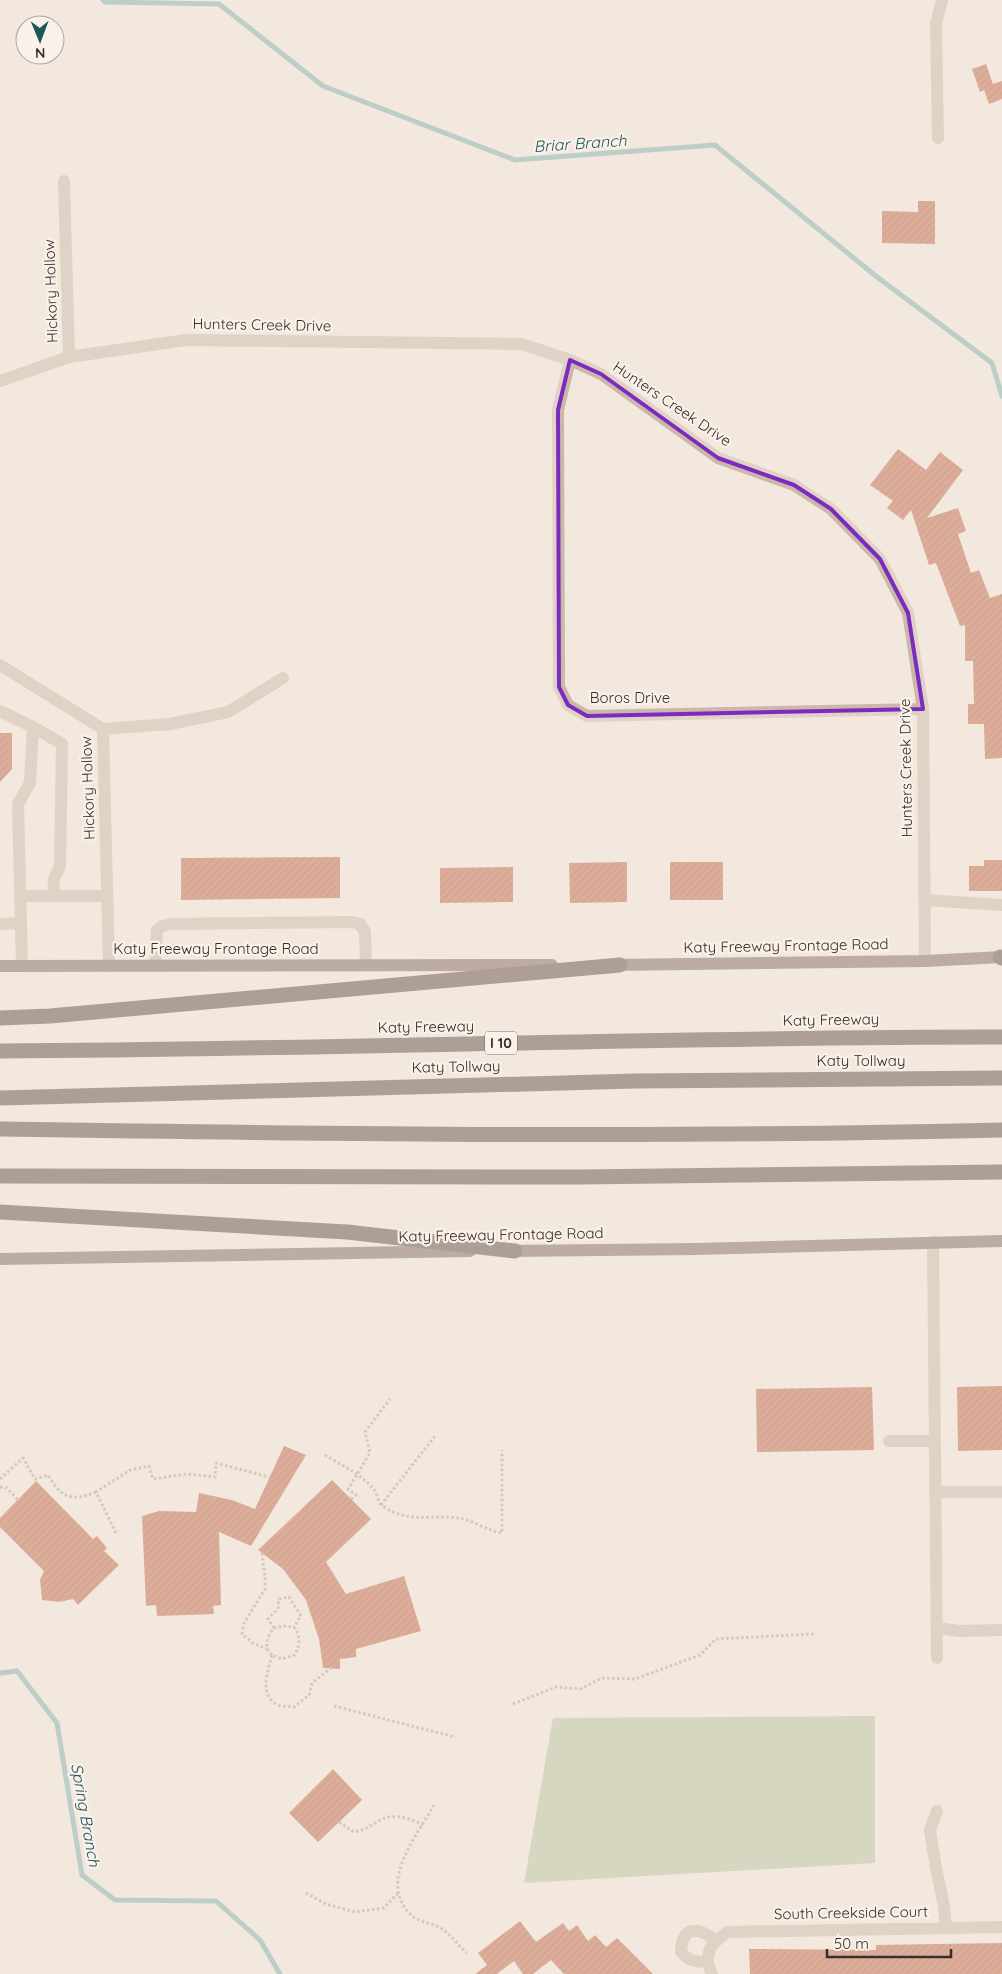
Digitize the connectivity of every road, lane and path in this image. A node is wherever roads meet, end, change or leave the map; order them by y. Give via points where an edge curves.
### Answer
1 (942, 0) edge
2 (938, 138) dead end
3 (64, 181) dead end
4 (69, 357) junction
5 (570, 360) junction
6 (0, 381) edge
7 (0, 665) edge
8 (283, 678) dead end
9 (924, 709) junction
10 (0, 711) edge
11 (33, 727) junction
12 (103, 729) junction
13 (20, 896) junction
14 (53, 896) junction
15 (108, 896) junction
16 (925, 900) junction
17 (1002, 905) edge
18 (21, 923) junction
19 (0, 924) edge
20 (1001, 957) edge
21 (925, 961) junction
22 (366, 965) junction
23 (620, 965) junction
24 (0, 966) edge
25 (22, 966) junction
26 (109, 966) junction
27 (155, 966) junction
28 (0, 1018) edge
29 (1002, 1036) edge
30 (0, 1050) edge
31 (1002, 1078) edge
32 (0, 1098) edge
33 (0, 1129) edge
34 (1002, 1130) edge
35 (1002, 1172) edge
36 (0, 1176) edge
37 (0, 1212) edge
38 (1002, 1241) edge
39 (932, 1242) junction
40 (515, 1251) junction
41 (0, 1259) edge
42 (390, 1399) dead end
43 (435, 1436) dead end
44 (888, 1441) dead end
45 (935, 1441) junction
46 (502, 1450) dead end
47 (325, 1455) dead end
48 (357, 1475) junction
49 (269, 1477) dead end
50 (0, 1480) edge
51 (0, 1487) edge
52 (96, 1492) junction
53 (935, 1492) junction
54 (1002, 1492) edge
55 (351, 1499) dead end
56 (18, 1500) dead end
57 (381, 1506) junction
58 (116, 1533) dead end
59 (262, 1553) dead end
60 (294, 1627) junction
61 (274, 1628) junction
62 (937, 1628) junction
63 (1002, 1630) edge
64 (815, 1634) dead end
65 (267, 1649) junction
66 (272, 1655) junction
67 (937, 1658) dead end
68 (331, 1668) dead end
69 (514, 1704) dead end
70 (334, 1706) dead end
71 (455, 1737) dead end
72 (434, 1806) dead end
73 (938, 1811) dead end
74 (340, 1822) dead end
75 (423, 1825) junction
76 (399, 1892) junction
77 (306, 1893) dead end
78 (1002, 1927) edge
79 (946, 1928) junction
80 (467, 1952) dead end
81 (711, 1957) edge

1 - 2 street via 936,24
3 - 4 street, Hickory Hollow
4 - 5 street, Hunters Creek Drive via 186,340 522,344
4 - 6 street, Hickory Hollow
5 - 9 street, Hunters Creek Drive via 601,374 718,458 794,485 837,516 880,559 908,613
5 - 9 street, Boros Drive via 558,410 558,687 568,705 587,716
7 - 12 street, Hickory Hollow
8 - 12 street via 228,712 170,724
9 - 16 street, Hunters Creek Drive
10 - 11 street
11 - 13 street via 30,783 18,804
11 - 14 street via 62,744 60,866 54,879
12 - 15 street, Hickory Hollow
13 - 14 street
13 - 18 street
14 - 15 street
15 - 26 street, Hickory Hollow
16 - 17 street
16 - 21 street, Hunters Creek Drive
18 - 19 street
18 - 25 street
20 - 21 main road, Katy Freeway Frontage Road
21 - 23 main road, Katy Freeway Frontage Road
22 - 23 main road, Katy Freeway Frontage Road
22 - 27 main road, Katy Freeway Frontage Road
22 - 27 street via 366,932 360,924 352,922 162,926 156,930
23 - 28 highway
24 - 25 main road, Katy Freeway Frontage Road
25 - 26 main road, Katy Freeway Frontage Road
26 - 27 main road, Katy Freeway Frontage Road
29 - 30 highway, Katy Freeway / I 10
31 - 32 highway, Katy Tollway via 635,1081
33 - 34 highway via 555,1135
35 - 36 highway via 580,1177
37 - 40 highway via 347,1232
38 - 39 main road, Katy Freeway Frontage Road
39 - 40 main road, Katy Freeway Frontage Road
39 - 45 street
40 - 41 main road, Katy Freeway Frontage Road
42 - 48 path via 365,1432 370,1453
43 - 57 path
44 - 45 street
45 - 53 street
46 - 57 path via 502,1533 459,1518 399,1516
47 - 48 path
48 - 55 path via 348,1489 356,1495
48 - 57 path via 374,1491
49 - 52 path via 216,1463 215,1477 187,1474 153,1479 149,1466 130,1470
50 - 52 path via 24,1458 35,1479 48,1475 57,1489 68,1496 81,1498
51 - 56 path via 7,1488
52 - 58 path
53 - 54 street
53 - 62 street
59 - 65 path via 265,1589 244,1623 242,1634
60 - 61 path
60 - 61 path via 301,1616 290,1596 279,1599 278,1609 268,1620
60 - 66 path via 300,1646 295,1655 282,1659
61 - 65 path via 266,1638
62 - 63 street
62 - 67 street
64 - 69 path via 716,1639 700,1655 635,1679 602,1678 580,1689 556,1687
65 - 66 path
66 - 68 path via 265,1684 268,1696 279,1705 294,1707 309,1696 312,1683
70 - 71 path
72 - 75 path
73 - 79 street via 930,1830
74 - 75 path via 354,1832 368,1829 381,1819 401,1817
75 - 76 path via 403,1855 397,1884
76 - 77 path via 384,1908 355,1912 326,1904
76 - 80 path via 403,1905 412,1916 445,1931
78 - 79 street, South Creekside Court
79 - 81 street, South Creekside Court via 728,1932

